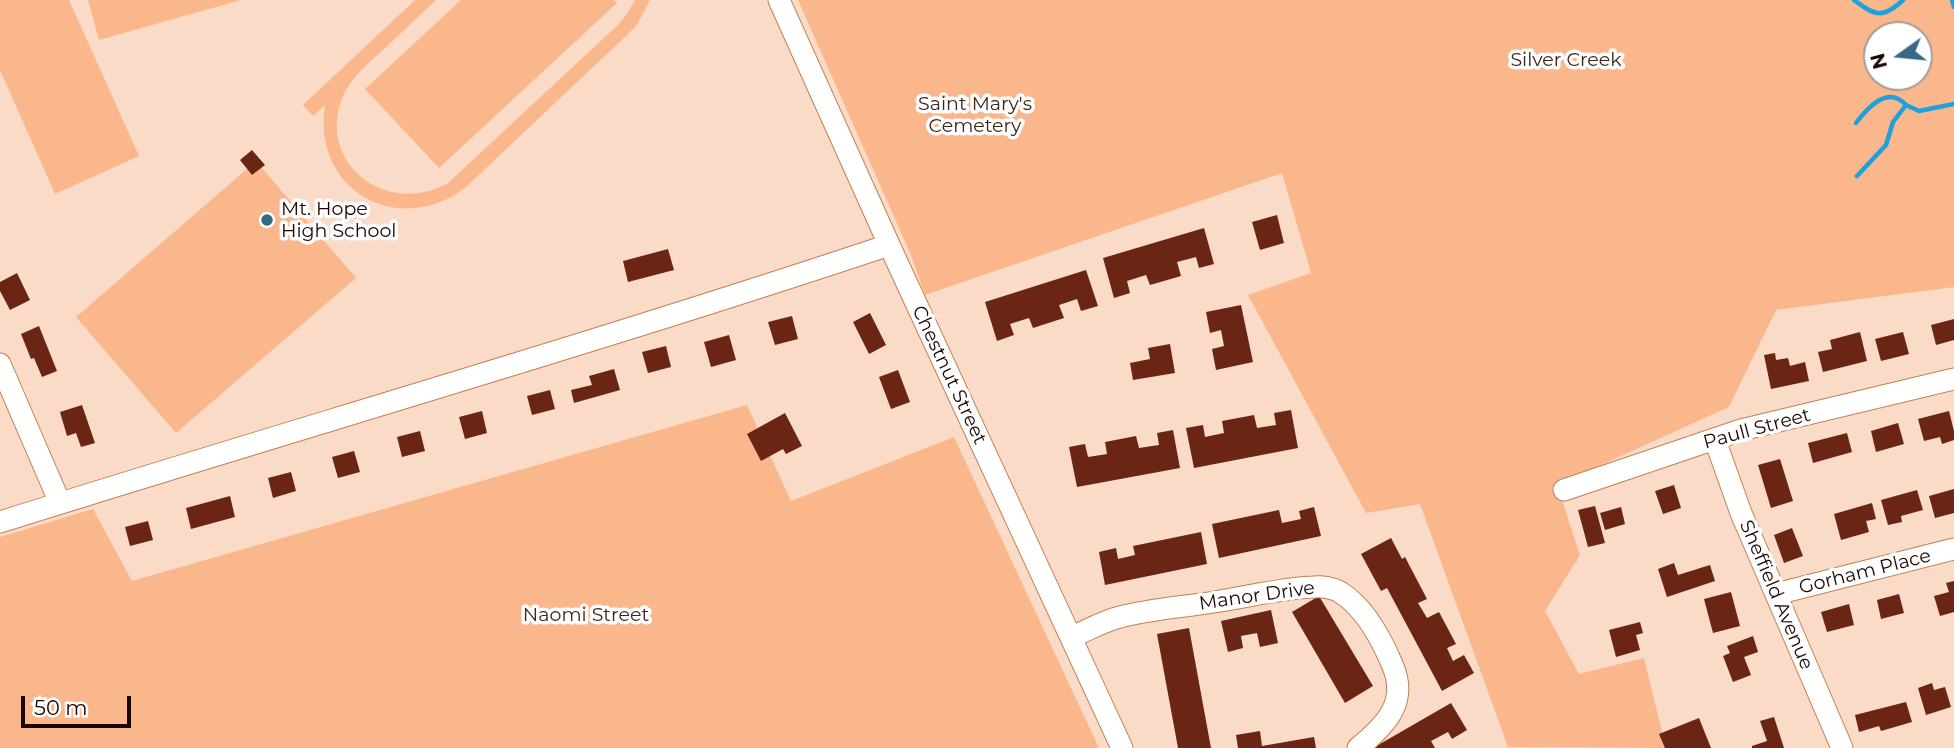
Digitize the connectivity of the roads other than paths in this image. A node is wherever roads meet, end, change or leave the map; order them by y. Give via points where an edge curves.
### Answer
1 (779, 0) edge
2 (889, 244) junction
3 (0, 365) edge
4 (1954, 379) edge
5 (1715, 440) junction
6 (1564, 490) dead end
7 (60, 503) junction
8 (0, 522) edge
9 (1954, 549) edge
10 (1776, 594) junction
11 (1071, 638) junction
12 (1122, 748) edge
13 (1357, 748) edge
14 (1842, 748) edge

1 - 2 street, Chestnut Street
2 - 7 street
2 - 11 street, Chestnut Street
3 - 7 street
4 - 5 street, Paull Street
5 - 6 street, Paull Street
5 - 10 street, Sheffield Avenue
7 - 8 street
9 - 10 street, Gorham Place
10 - 14 street, Sheffield Avenue
11 - 12 street, Chestnut Street
11 - 13 street, Manor Drive via 1119,617 1281,590 1317,586 1339,591 1360,610 1384,644 1399,684 1389,718

